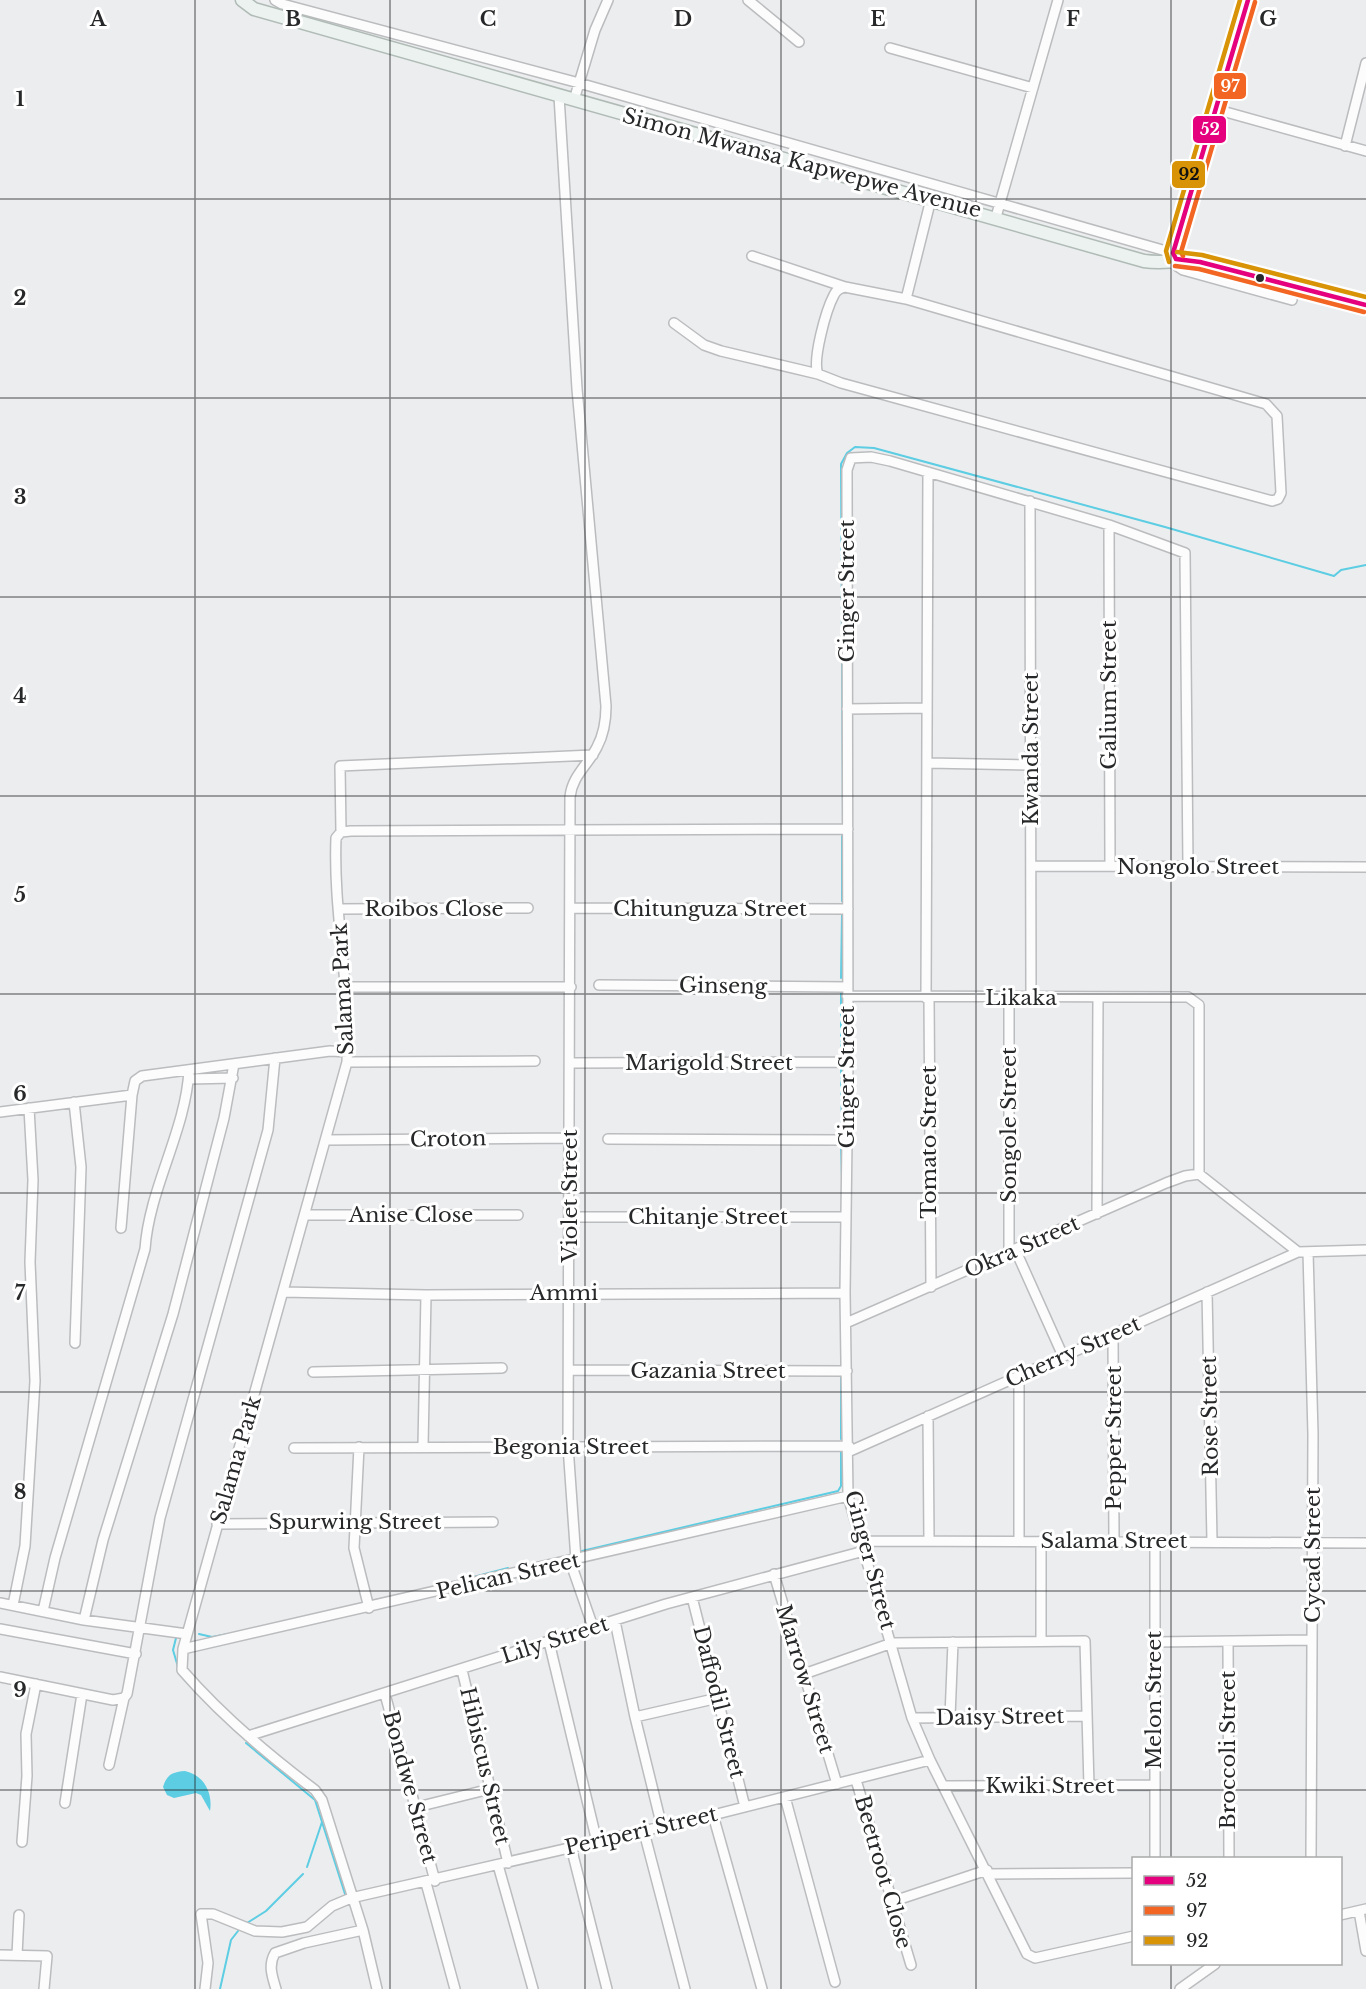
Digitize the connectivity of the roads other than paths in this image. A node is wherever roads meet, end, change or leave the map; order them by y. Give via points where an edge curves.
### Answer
1 (242, 0) edge
2 (275, 0) edge
3 (608, 0) edge
4 (748, 0) edge
5 (1058, 0) edge
6 (1248, 0) edge
7 (367, 27) junction
8 (363, 41) junction
9 (800, 42) dead end
10 (890, 48) dead end
11 (1366, 63) edge
12 (579, 83) junction
13 (1033, 88) junction
14 (559, 96) junction
15 (574, 100) junction
16 (1215, 109) junction
17 (775, 139) junction
18 (1345, 146) junction
19 (1366, 151) edge
20 (770, 154) junction
21 (931, 199) junction
22 (1000, 204) junction
23 (996, 217) junction
24 (752, 256) dead end
25 (1175, 256) junction
26 (845, 287) junction
27 (906, 299) junction
28 (1292, 300) dead end
29 (1366, 305) edge
30 (674, 323) dead end
31 (818, 374) junction
32 (928, 472) junction
33 (1030, 501) junction
34 (1109, 525) junction
35 (927, 708) junction
36 (847, 709) junction
37 (593, 755) junction
38 (928, 763) junction
39 (1031, 765) junction
40 (848, 829) junction
41 (341, 832) junction
42 (570, 832) junction
43 (1031, 866) junction
44 (1110, 866) junction
45 (1188, 867) junction
46 (1366, 867) edge
47 (528, 908) dead end
48 (571, 908) junction
49 (339, 909) junction
50 (848, 909) junction
51 (599, 985) dead end
52 (346, 987) junction
53 (571, 987) junction
54 (847, 992) junction
55 (1031, 997) junction
56 (928, 998) junction
57 (1009, 998) junction
58 (1098, 998) junction
59 (348, 1057) junction
60 (275, 1058) junction
61 (535, 1061) dead end
62 (849, 1062) junction
63 (234, 1064) junction
64 (570, 1064) junction
65 (189, 1075) junction
66 (233, 1078) junction
67 (132, 1095) junction
68 (75, 1102) junction
69 (29, 1108) junction
70 (0, 1112) edge
71 (570, 1138) junction
72 (608, 1139) dead end
73 (326, 1140) junction
74 (846, 1140) junction
75 (1199, 1174) junction
76 (1097, 1214) junction
77 (305, 1215) junction
78 (518, 1215) dead end
79 (570, 1217) junction
80 (846, 1217) junction
81 (121, 1228) dead end
82 (1012, 1250) junction
83 (1366, 1250) edge
84 (1303, 1252) junction
85 (931, 1287) junction
86 (283, 1292) junction
87 (1207, 1292) junction
88 (571, 1293) junction
89 (845, 1293) junction
90 (426, 1295) junction
91 (846, 1323) junction
92 (1113, 1334) junction
93 (75, 1343) dead end
94 (1064, 1356) junction
95 (502, 1368) dead end
96 (425, 1370) junction
97 (570, 1370) junction
98 (847, 1371) junction
99 (313, 1372) dead end
100 (1019, 1376) junction
101 (928, 1416) junction
102 (423, 1446) junction
103 (568, 1446) junction
104 (358, 1447) junction
105 (294, 1448) dead end
106 (849, 1449) junction
107 (848, 1496) junction
108 (493, 1522) dead end
109 (355, 1523) junction
110 (217, 1524) junction
111 (929, 1540) junction
112 (1019, 1541) junction
113 (1041, 1541) junction
114 (1114, 1541) junction
115 (1155, 1541) junction
116 (1212, 1541) junction
117 (1313, 1541) junction
118 (1366, 1542) edge
119 (863, 1546) junction
120 (573, 1560) junction
121 (774, 1574) junction
122 (692, 1597) junction
123 (0, 1603) edge
124 (14, 1605) junction
125 (369, 1608) junction
126 (43, 1611) junction
127 (84, 1620) junction
128 (615, 1621) junction
129 (593, 1627) junction
130 (140, 1628) junction
131 (0, 1629) edge
132 (187, 1634) junction
133 (1312, 1640) junction
134 (1041, 1641) junction
135 (549, 1642) junction
136 (953, 1642) junction
137 (1155, 1642) junction
138 (1228, 1642) junction
139 (892, 1643) junction
140 (183, 1649) junction
141 (136, 1654) junction
142 (462, 1670) junction
143 (804, 1674) junction
144 (0, 1677) edge
145 (36, 1684) junction
146 (82, 1694) junction
147 (385, 1694) junction
148 (124, 1698) junction
149 (718, 1698) junction
150 (1087, 1716) junction
151 (635, 1717) junction
152 (950, 1717) junction
153 (912, 1718) junction
154 (248, 1736) junction
155 (930, 1760) junction
156 (109, 1765) dead end
157 (856, 1780) junction
158 (837, 1784) junction
159 (1154, 1785) junction
160 (945, 1786) junction
161 (1089, 1786) junction
162 (490, 1789) junction
163 (785, 1797) junction
164 (65, 1803) dead end
165 (745, 1807) junction
166 (413, 1808) junction
167 (713, 1815) junction
168 (662, 1827) junction
169 (644, 1832) junction
170 (22, 1842) dead end
171 (597, 1842) junction
172 (571, 1847) junction
173 (1155, 1857) edge
174 (1229, 1857) edge
175 (1311, 1857) edge
176 (508, 1863) junction
177 (498, 1865) junction
178 (988, 1872) junction
179 (1132, 1873) edge
180 (430, 1882) junction
181 (351, 1899) junction
182 (891, 1902) junction
183 (1362, 1910) edge
184 (19, 1915) dead end
185 (1342, 1915) edge
186 (363, 1930) junction
187 (1132, 1936) edge
188 (1366, 1951) edge
189 (0, 1955) edge
190 (17, 1955) junction
191 (911, 1965) dead end
192 (1214, 1965) edge
193 (835, 1982) dead end
194 (44, 1989) edge
195 (205, 1989) edge
196 (276, 1989) edge
197 (377, 1989) edge
198 (455, 1989) edge
199 (533, 1989) edge
200 (607, 1989) edge
201 (685, 1989) edge
202 (762, 1989) edge
203 (1180, 1989) edge

1 - 8 main road, Simon Mwansa Kapwepwe Avenue via 254,9
2 - 7 street
3 - 12 street
4 - 9 street
5 - 13 street
6 - 16 main road
7 - 8 street
7 - 12 street
8 - 14 main road, Simon Mwansa Kapwepwe Avenue
10 - 13 street
11 - 18 street
12 - 15 street
12 - 17 street
13 - 22 street
14 - 15 main road, Simon Mwansa Kapwepwe Avenue
14 - 37 street, Violet Street via 574,358 606,706 603,735
15 - 20 main road, Simon Mwansa Kapwepwe Avenue
16 - 18 street
16 - 25 main road
17 - 20 street
17 - 22 street
18 - 19 street
20 - 21 main road, Simon Mwansa Kapwepwe Avenue
21 - 23 main road, Simon Mwansa Kapwepwe Avenue
21 - 27 street
22 - 23 street
22 - 25 street
23 - 25 main road, Simon Mwansa Kapwepwe Avenue via 1144,261 1160,263
24 - 26 street
25 - 28 street via 1177,266 1183,270
25 - 29 main road, Simon Mwansa Kapwepwe Avenue
26 - 27 street
26 - 31 street via 838,289 831,303 815,360
27 - 31 street via 1266,404 1277,416 1281,493 1278,499 1272,501
30 - 31 street via 704,345
32 - 33 street, Ginger Street
32 - 35 street, Tomato Street
32 - 36 street, Ginger Street via 871,457 851,458 848,462
33 - 34 street, Ginger Street
33 - 39 street, Kwanda Street
34 - 44 street, Galium Street
34 - 45 street, Ginger Street via 1185,553
35 - 36 street
35 - 38 street, Tomato Street
36 - 40 street, Ginger Street
37 - 41 street, Salama Park via 340,766
37 - 42 street, Violet Street via 571,786
38 - 39 street
38 - 56 street, Tomato Street
39 - 43 street, Kwanda Street
40 - 42 street
40 - 50 street, Ginger Street
41 - 42 street
41 - 49 street, Salama Park via 336,838
42 - 48 street, Violet Street
43 - 44 street, Nongolo Street
43 - 55 street, Kwanda Street
44 - 45 street, Nongolo Street
45 - 46 street, Nongolo Street
47 - 49 street, Roibos Close
48 - 50 street, Chitunguza Street
48 - 53 street, Violet Street
49 - 52 street, Salama Park
50 - 54 street, Ginger Street
51 - 54 street, Ginseng
52 - 53 street
52 - 59 street, Salama Park
53 - 64 street, Violet Street
54 - 56 street, Likaka
54 - 62 street, Ginger Street
55 - 57 street, Likaka
55 - 58 street, Likaka
56 - 57 street, Likaka
56 - 85 street, Tomato Street
57 - 82 street, Songole Street
58 - 75 street, Likaka via 1188,998 1199,1005
58 - 76 street
59 - 60 street via 330,1051
59 - 61 street
59 - 73 street, Salama Park
60 - 63 street
60 - 130 street via 268,1130 160,1518
62 - 64 street, Marigold Street
62 - 74 street, Ginger Street
63 - 65 street
63 - 66 street
64 - 71 street, Violet Street
65 - 66 street
65 - 67 street via 142,1076 135,1081
65 - 126 street via 169,1158 149,1216 145,1249
66 - 127 street via 173,1314 104,1540
67 - 68 street
67 - 81 street
68 - 69 street
68 - 93 street via 81,1167
69 - 70 street
69 - 124 street via 34,1381 25,1546
71 - 73 street, Croton
71 - 79 street, Violet Street
72 - 74 street
73 - 77 street, Salama Park
74 - 80 street, Ginger Street
75 - 76 street, Okra Street via 1166,1183
75 - 84 street
76 - 82 street, Okra Street
77 - 78 street, Anise Close
77 - 86 street, Salama Park
79 - 80 street, Chitanje Street
79 - 88 street, Violet Street
80 - 89 street, Ginger Street
82 - 85 street, Okra Street
82 - 94 street
83 - 84 street
84 - 87 street, Cherry Street
84 - 117 street, Cycad Street via 1313,1434
85 - 91 street, Okra Street
86 - 90 street, Ammi
86 - 110 street, Salama Park
87 - 92 street, Cherry Street
87 - 116 street, Rose Street
88 - 89 street, Ammi
88 - 90 street, Ammi
88 - 97 street, Violet Street
89 - 91 street, Ginger Street
90 - 96 street
91 - 98 street, Ginger Street
92 - 94 street, Cherry Street
92 - 114 street, Pepper Street
94 - 100 street, Cherry Street
95 - 96 street
96 - 99 street
96 - 102 street
97 - 98 street, Gazania Street
97 - 103 street, Violet Street
98 - 106 street, Ginger Street
100 - 101 street, Cherry Street
100 - 112 street
101 - 106 street, Cherry Street
101 - 111 street
102 - 103 street, Begonia Street
102 - 104 street, Begonia Street
103 - 106 street, Begonia Street
103 - 120 street, Violet Street
104 - 105 street, Begonia Street
104 - 109 street
106 - 107 street, Ginger Street
107 - 119 street, Ginger Street
107 - 120 street, Pelican Street
108 - 109 street, Spurwing Street
109 - 110 street, Spurwing Street
109 - 125 street via 356,1557
110 - 132 street, Salama Park
111 - 112 street, Salama Street
111 - 119 street, Salama Street
112 - 113 street, Salama Street
113 - 114 street, Salama Street
113 - 134 street
114 - 115 street, Salama Street
115 - 116 street, Salama Street
115 - 137 street, Melon Street
116 - 117 street, Salama Street
117 - 118 street, Salama Street
117 - 133 street, Cycad Street
119 - 121 street, Lily Street
119 - 139 street, Ginger Street
120 - 125 street, Pelican Street
120 - 129 street, Violet Street
121 - 122 street, Lily Street
121 - 143 street, Marrow Street
122 - 128 street, Lily Street
122 - 149 street, Daffodil Street
123 - 124 street
124 - 126 street
125 - 140 street, Pelican Street
126 - 127 street
127 - 130 street
128 - 129 street, Lily Street
128 - 151 street
129 - 135 street, Lily Street
130 - 132 street
130 - 141 street
131 - 141 street
132 - 140 street
133 - 138 street
133 - 175 street, Cycad Street
134 - 136 street
134 - 150 street via 1085,1641
135 - 142 street, Lily Street
135 - 171 street
136 - 139 street
136 - 152 street
137 - 138 street
137 - 159 street, Melon Street
138 - 174 street, Broccoli Street
139 - 143 street
139 - 153 street, Ginger Street
140 - 154 street via 182,1670
141 - 148 street
142 - 147 street, Lily Street
142 - 162 street, Hibiscus Street
143 - 158 street, Marrow Street
144 - 145 street
145 - 146 street
145 - 170 street via 26,1734
146 - 148 street via 113,1700
146 - 164 street
147 - 154 street, Lily Street
147 - 166 street, Bondwe Street
148 - 156 street
149 - 151 street
149 - 165 street, Daffodil Street
150 - 152 street, Daisy Street
150 - 161 street
151 - 168 street
152 - 153 street, Daisy Street
153 - 155 street, Ginger Street
154 - 181 street via 322,1800
155 - 157 street, Periperi Street
155 - 160 street, Ginger Street
157 - 158 street, Periperi Street
157 - 182 street, Beetroot Close
158 - 163 street, Periperi Street
159 - 161 street, Kwiki Street
159 - 173 street, Melon Street
160 - 161 street, Kwiki Street
160 - 178 street, Ginger Street
162 - 166 street
162 - 176 street, Hibiscus Street
163 - 165 street, Periperi Street
163 - 193 street
165 - 167 street, Periperi Street
166 - 180 street, Bondwe Street
167 - 168 street, Periperi Street
167 - 202 street
168 - 169 street, Periperi Street
169 - 171 street, Periperi Street
169 - 201 street
171 - 172 street, Periperi Street
172 - 176 street, Periperi Street
172 - 200 street
176 - 177 street, Periperi Street
177 - 180 street, Periperi Street
177 - 199 street
178 - 179 street
178 - 182 street
178 - 187 street, Ginger Street via 1031,1958
180 - 181 street, Periperi Street
180 - 198 street, Bondwe Street
181 - 186 street
181 - 195 street, Periperi Street via 332,1906 307,1927 282,1932 255,1931 213,1914 201,1914 208,1963
182 - 191 street, Beetroot Close
183 - 185 street
183 - 188 street
184 - 190 street
186 - 196 street via 275,1953 270,1960
186 - 197 street
189 - 190 street
190 - 194 street via 48,1956
192 - 203 street

